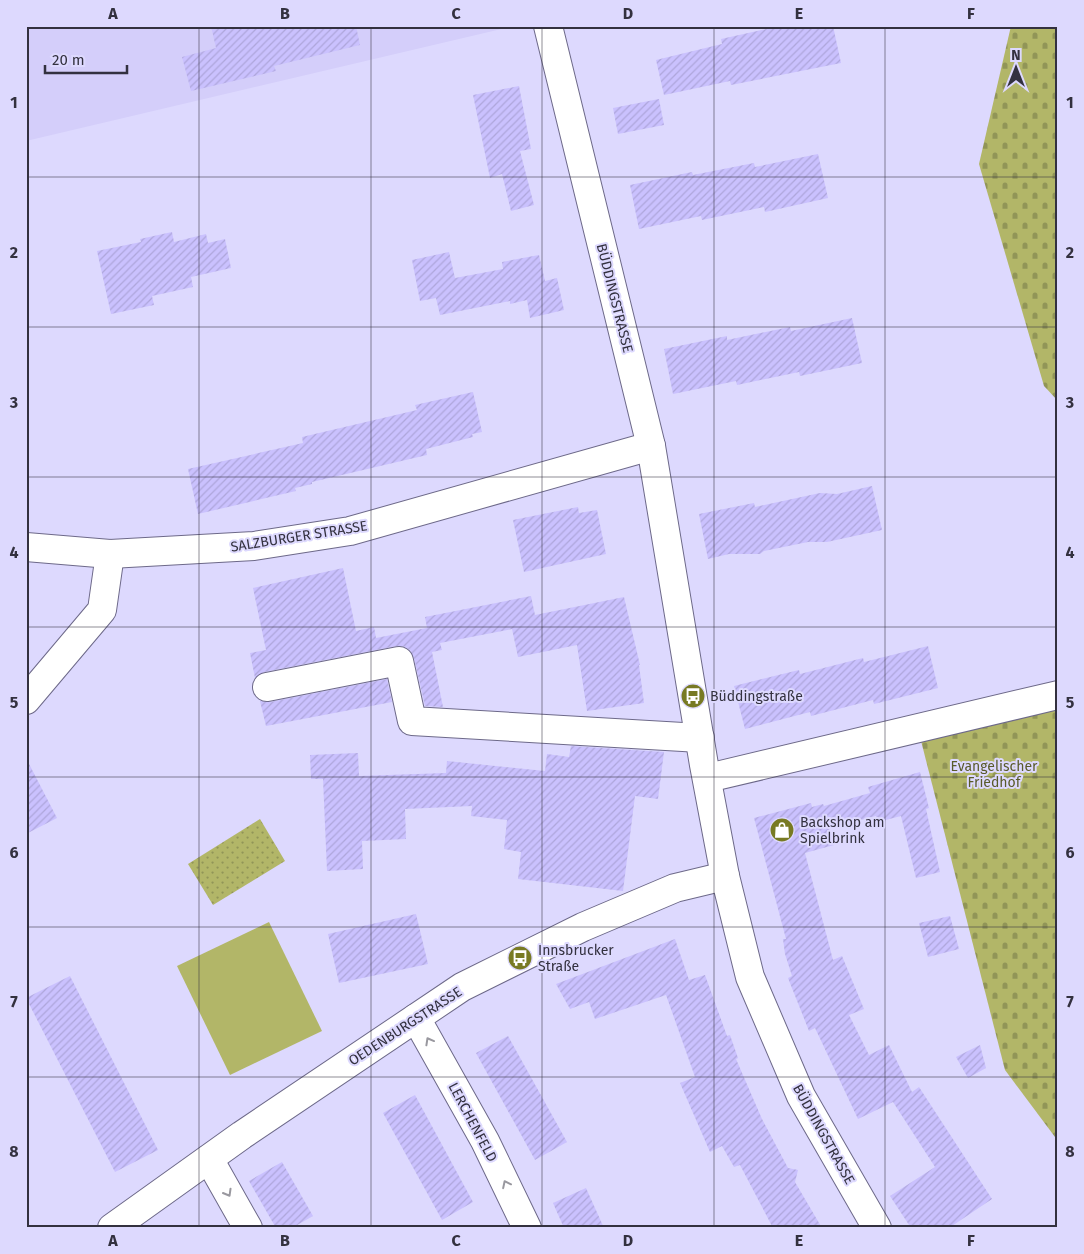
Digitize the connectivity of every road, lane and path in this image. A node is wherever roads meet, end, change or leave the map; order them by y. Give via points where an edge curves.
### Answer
1 (548, 26) edge
2 (651, 446) junction
3 (26, 547) edge
4 (110, 554) junction
5 (267, 687) dead end
6 (1058, 695) edge
7 (26, 700) edge
8 (700, 738) junction
9 (708, 778) junction
10 (725, 876) junction
11 (416, 1018) junction
12 (209, 1159) junction
13 (112, 1228) edge
14 (248, 1228) edge
15 (527, 1228) edge
16 (877, 1228) edge

1 - 2 street, BÜDDINGSTRASSE
2 - 4 street, SALZBURGER STRASSE via 350,531 254,546
2 - 8 street, BÜDDINGSTRASSE
3 - 4 street, SALZBURGER STRASSE
4 - 7 street via 102,610
5 - 8 street via 400,661 412,721
6 - 9 street
8 - 9 street, BÜDDINGSTRASSE
9 - 10 street, BÜDDINGSTRASSE
10 - 11 street, OEDENBURGSTRASSE via 675,888 583,927 462,987
10 - 16 street, BÜDDINGSTRASSE via 750,977 801,1096
11 - 12 street, OEDENBURGSTRASSE
15 -> 11 street, LERCHENFELD via 485,1141
12 - 13 street, OEDENBURGSTRASSE
12 -> 14 street

